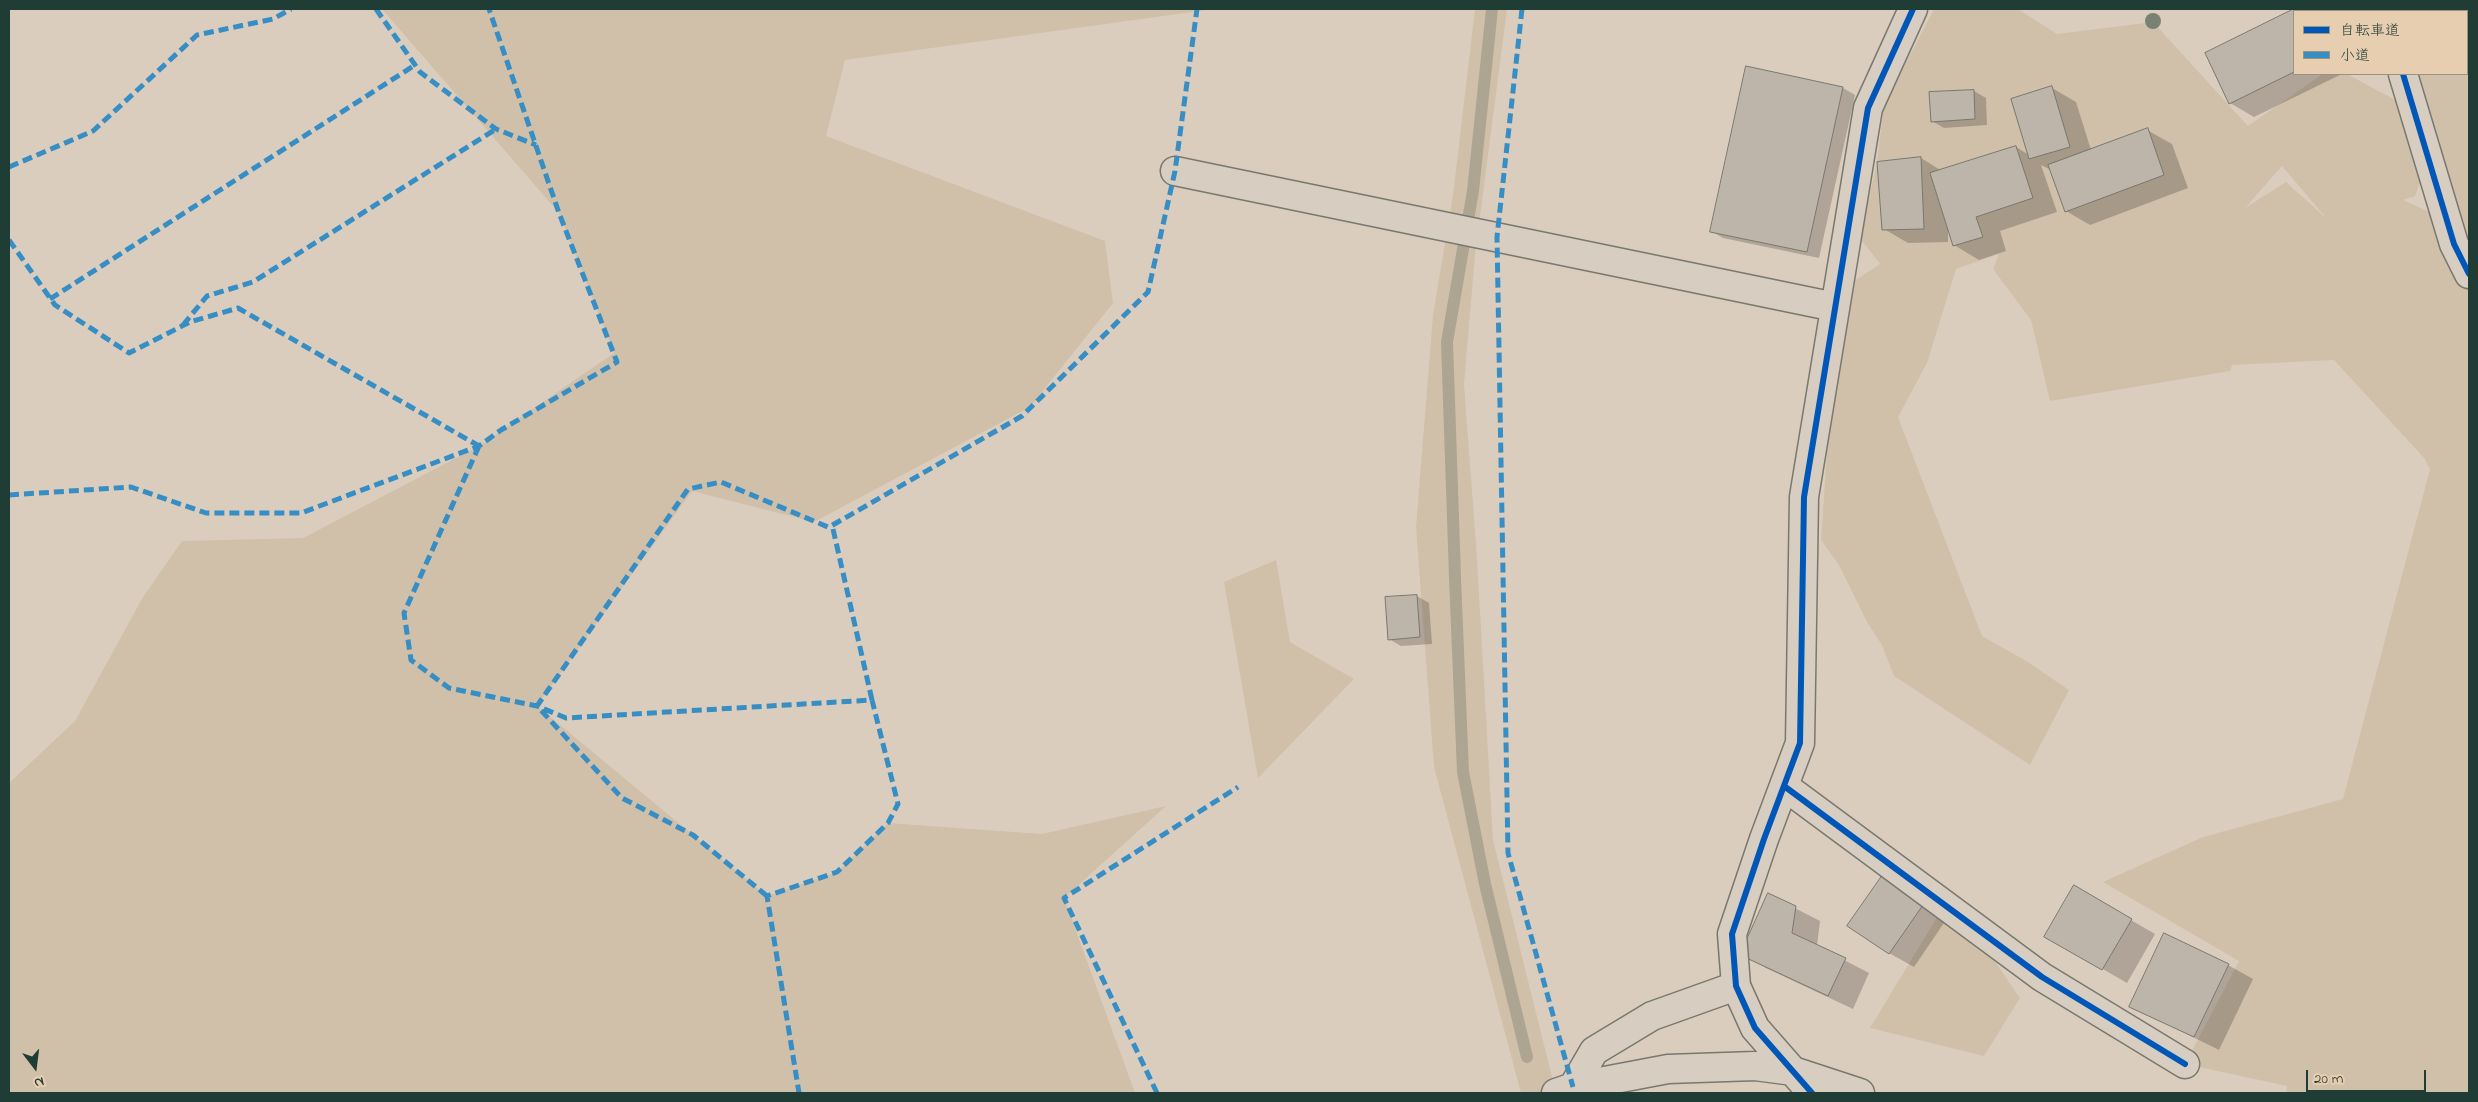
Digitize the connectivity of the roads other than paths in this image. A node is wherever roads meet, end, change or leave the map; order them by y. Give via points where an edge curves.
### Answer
1 (1913, 9) edge
2 (2403, 75) edge
3 (1175, 171) dead end
4 (2469, 274) edge
5 (1834, 307) junction
6 (1784, 786) junction
7 (1736, 986) junction
8 (2185, 1064) dead end
9 (1793, 1071) junction
10 (1564, 1090) edge
11 (1812, 1093) edge
12 (1860, 1093) edge

1 - 5 street via 1868,108
2 - 4 street via 2454,244
3 - 5 street
5 - 6 street via 1804,497 1800,743
6 - 7 street via 1732,934
6 - 8 street via 2042,977
7 - 9 street via 1755,1028
7 - 10 street via 1652,1016 1594,1051
9 - 10 street via 1755,1066 1668,1069
9 - 11 street
9 - 12 street

